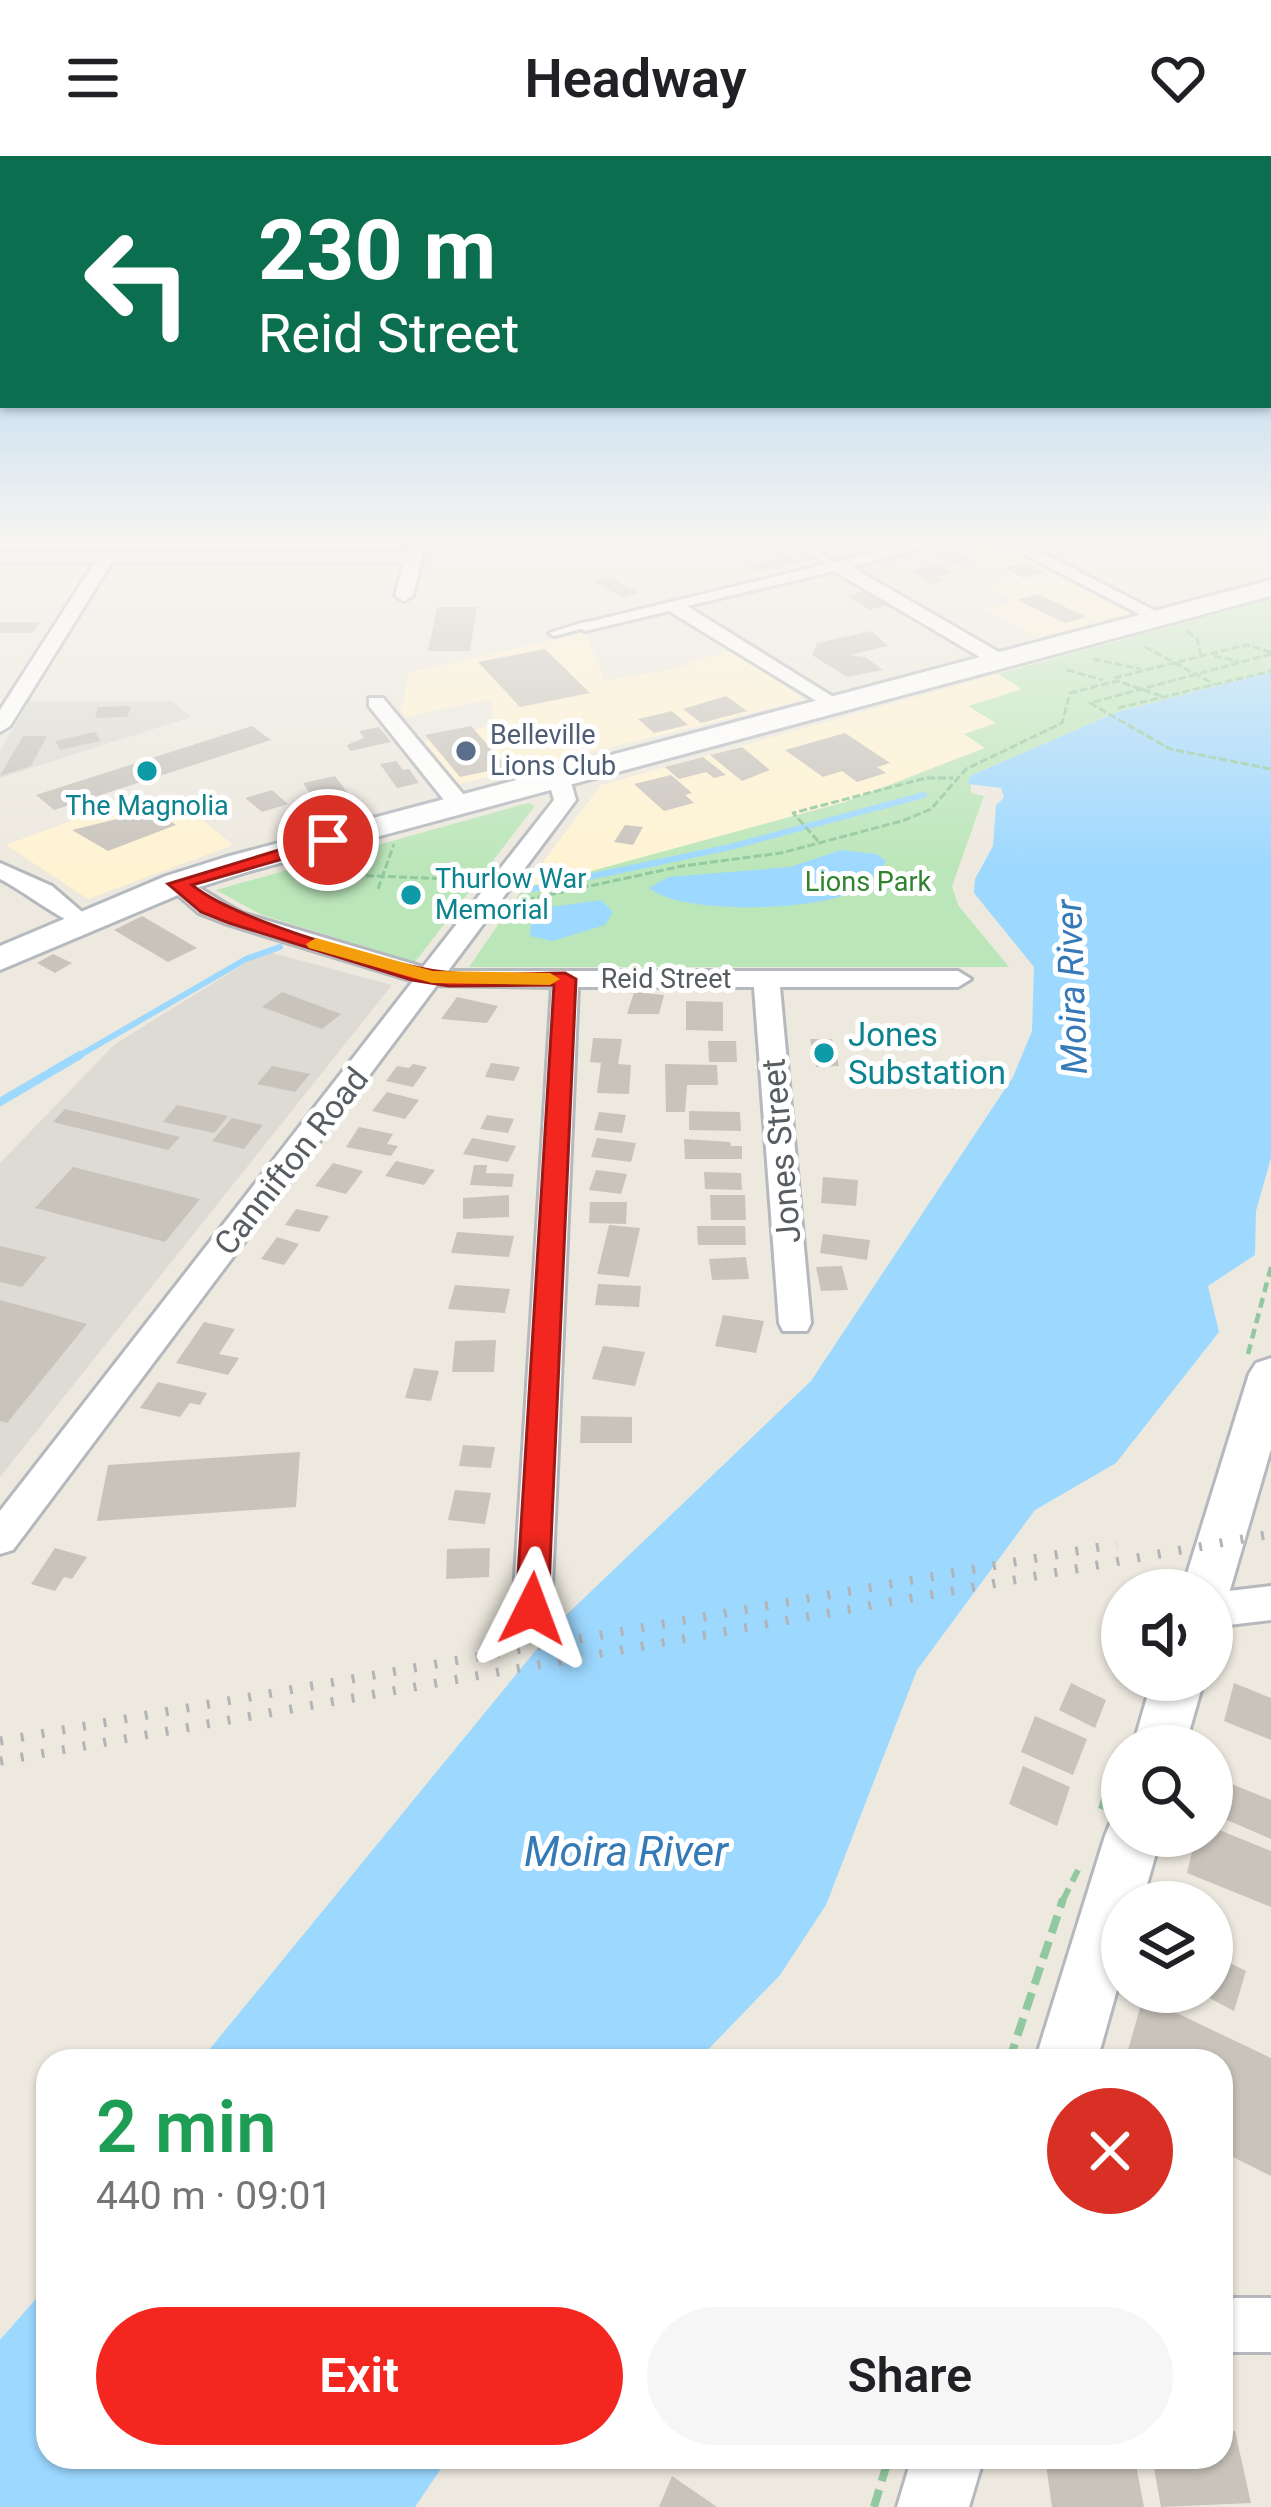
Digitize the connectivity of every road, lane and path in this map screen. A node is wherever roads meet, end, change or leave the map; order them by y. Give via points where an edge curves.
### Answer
1 (47, 652) edge
2 (748, 652) edge
3 (984, 652) edge
4 (1045, 652) edge
5 (1155, 652) edge
6 (1200, 652) edge
7 (1221, 652) edge
8 (1271, 653) edge
9 (1201, 655) junction
10 (1209, 655) junction
11 (1092, 658) dead end
12 (1002, 662) junction
13 (1174, 662) junction
14 (1244, 662) junction
15 (1147, 669) junction
16 (1067, 670) dead end
17 (1271, 671) edge
18 (1196, 674) junction
19 (1106, 681) junction
20 (1214, 684) junction
21 (1145, 686) junction
22 (1162, 696) junction
23 (376, 702) dead end
24 (836, 706) junction
25 (1118, 708) dead end
26 (0, 727) edge
27 (1271, 769) edge
28 (953, 778) junction
29 (559, 779) junction
30 (460, 805) junction
31 (398, 833) dead end
32 (820, 843) junction
33 (0, 870) edge
34 (300, 873) dead end
35 (382, 877) junction
36 (178, 884) junction
37 (378, 889) dead end
38 (486, 892) junction
39 (83, 922) junction
40 (0, 959) edge
41 (432, 977) junction
42 (565, 979) junction
43 (766, 979) junction
44 (958, 979) dead end
45 (795, 1323) dead end
46 (1271, 1374) edge
47 (0, 1539) edge
48 (1212, 1569) edge
49 (1271, 1603) edge
50 (1233, 1608) edge
51 (532, 1609) dead end
52 (1108, 1857) edge
53 (1080, 1866) dead end
54 (1013, 2049) edge
55 (1068, 2049) edge
56 (1233, 2324) edge
57 (1271, 2325) edge
58 (885, 2469) edge
59 (944, 2469) edge
60 (874, 2507) edge
61 (933, 2507) edge

1 - 26 street
2 - 24 street
3 - 12 street
4 - 12 main road
5 - 13 path
6 - 9 path
7 - 10 path
8 - 14 path
9 - 10 path
9 - 13 path
10 - 14 path
11 - 15 path
12 - 24 main road
13 - 15 path
13 - 18 path
14 - 18 path
15 - 19 path
15 - 21 path
16 - 19 path
17 - 20 path
18 - 20 path
18 - 21 path
19 - 21 path
19 - 28 path via 1070,693 1056,727
20 - 22 path
21 - 22 path
21 - 27 path via 1090,703 1169,749
22 - 25 path
23 - 30 street
24 - 29 main road
28 - 32 path via 920,814
28 - 32 path via 793,813
29 - 30 main road
29 - 38 street, Cannifton Road via 565,800
30 - 36 main road
31 - 35 path
32 - 38 path via 526,901
33 - 39 street
34 - 35 path
35 - 37 path
35 - 38 path
36 - 39 main road
36 - 41 street, Reid Street via 236,919
38 - 41 street, Cannifton Road
39 - 40 main road
41 - 42 street, Reid Street
41 - 47 street, Cannifton Road
42 - 43 street, Reid Street
42 - 51 street
43 - 44 street, Reid Street
43 - 45 street, Jones Street
46 - 48 street
49 - 50 street
52 - 55 street
53 - 54 path
56 - 57 street
58 - 60 path
59 - 61 street

